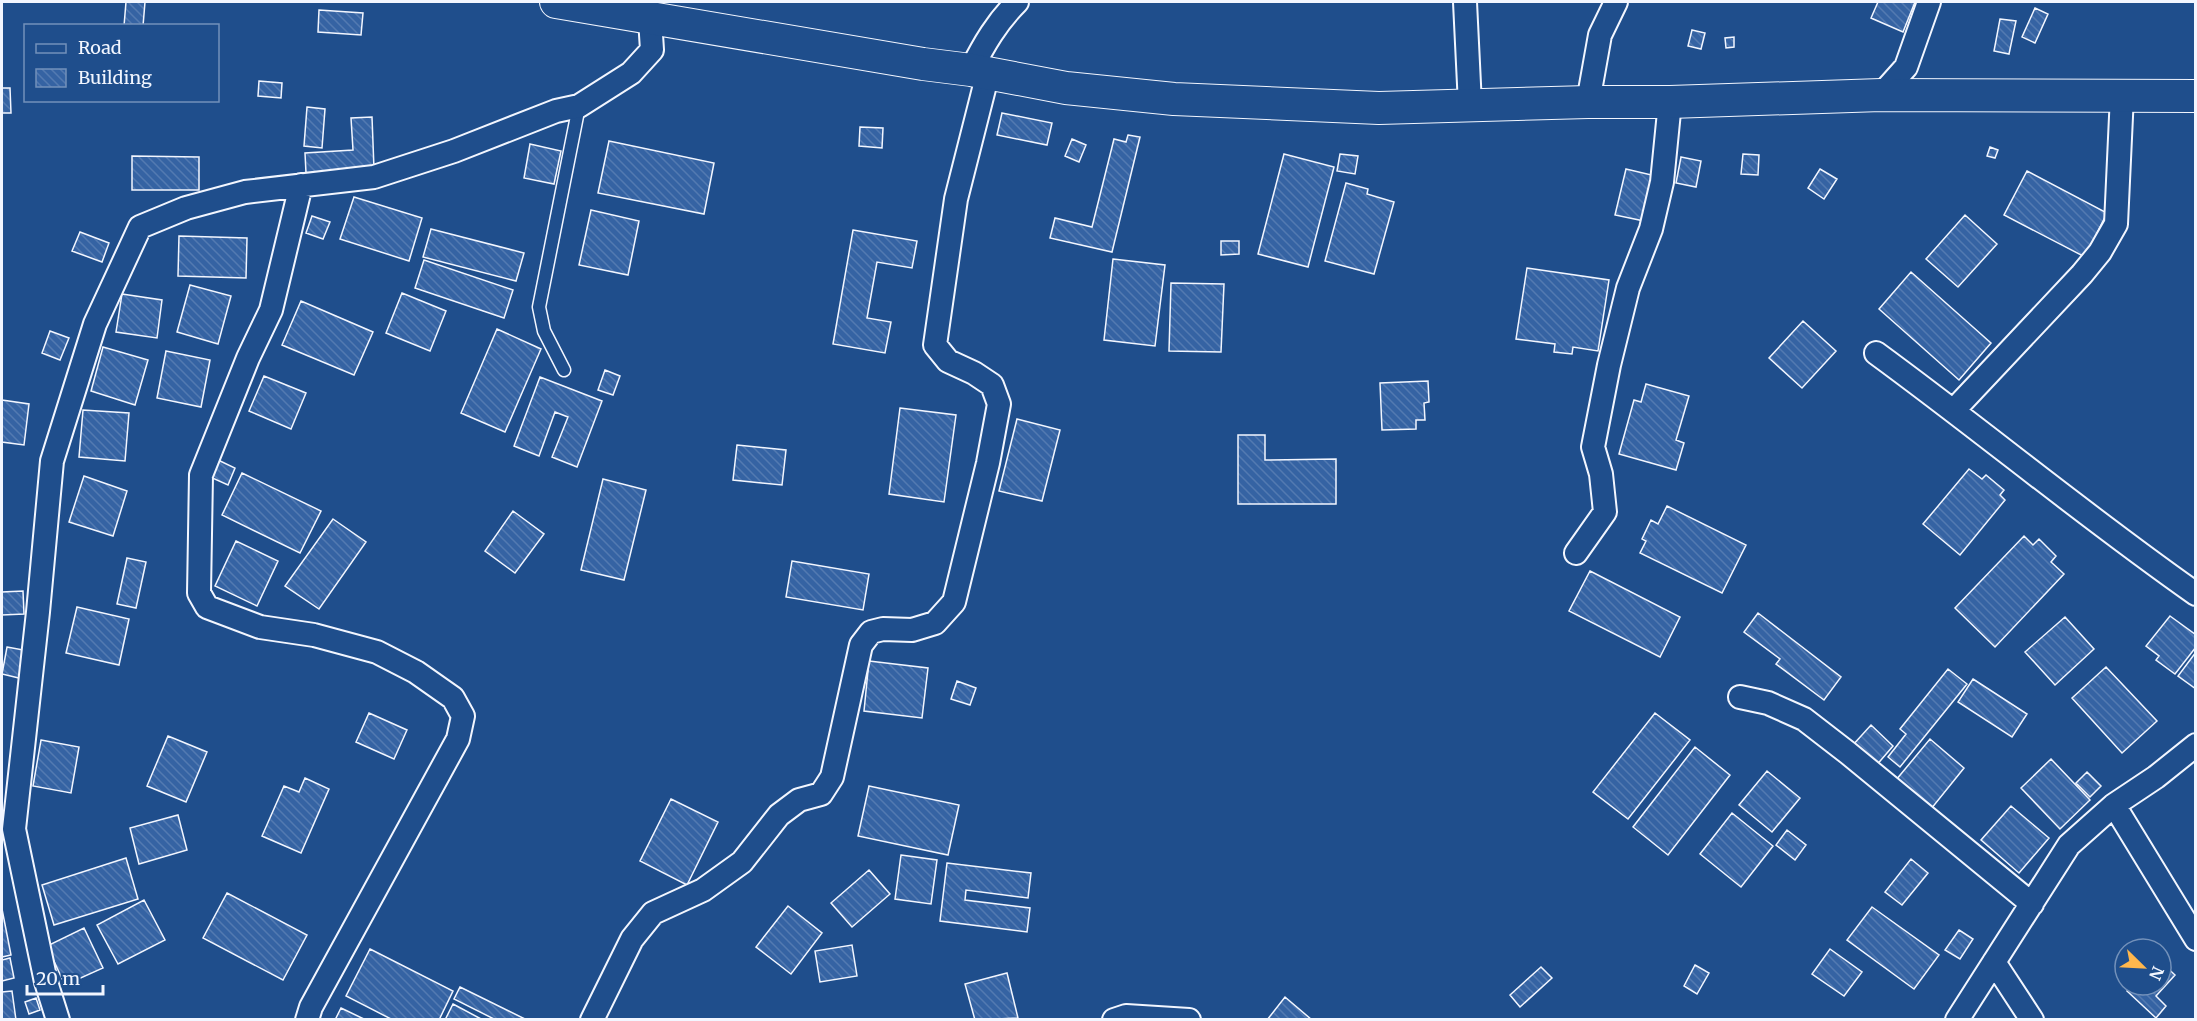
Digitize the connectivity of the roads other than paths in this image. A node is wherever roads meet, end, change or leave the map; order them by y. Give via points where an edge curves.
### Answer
1 (556, 2) edge
2 (1017, 2) edge
3 (1465, 2) edge
4 (1616, 2) edge
5 (1929, 2) edge
6 (650, 18) junction
7 (980, 71) junction
8 (1881, 95) junction
9 (2122, 95) junction
10 (2196, 96) edge
11 (1588, 102) junction
12 (1670, 102) junction
13 (1470, 105) junction
14 (579, 106) junction
15 (301, 185) junction
16 (1876, 353) dead end
17 (564, 370) dead end
18 (1954, 410) junction
19 (1576, 554) dead end
20 (2196, 594) edge
21 (1740, 697) dead end
22 (2196, 745) edge
23 (2114, 805) junction
24 (8, 830) edge
25 (2032, 904) junction
26 (2196, 939) edge
27 (1994, 962) junction
28 (58, 1020) edge
29 (307, 1020) edge
30 (592, 1020) edge
31 (1114, 1020) edge
32 (1189, 1020) edge
33 (1957, 1020) edge
34 (2032, 1020) edge

1 - 6 main road
2 - 7 street via 984,42
3 - 13 street
4 - 11 street via 1599,35
5 - 8 street via 1906,67
6 - 7 main road
6 - 14 street via 652,50 631,73
7 - 13 main road via 1066,88 1174,99 1379,108
7 - 30 street via 935,345 948,361 992,385 999,404 954,602 935,622 912,630 871,632 861,645 832,777 821,794 799,800 779,815 742,862 713,883 653,913 632,939
8 - 9 main road
8 - 12 main road
9 - 10 main road
9 - 18 street via 2116,224 2082,274
11 - 12 main road
11 - 13 main road
12 - 19 street via 1662,182 1628,288 1593,447 1605,512
14 - 15 street via 374,177
14 - 17 lane via 539,307 544,331
15 - 24 street via 245,192 186,208 140,227 95,324 52,461 38,612
15 - 29 street via 272,310 248,358 201,475 199,593 207,607 260,627 314,635 377,652 416,672 453,698 463,716 458,739
16 - 18 street
18 - 20 street via 2025,468
21 - 25 street via 1768,703 1804,719
22 - 23 street
23 - 25 street via 2069,845
23 - 26 street
24 - 28 street
25 - 27 street
27 - 33 street
27 - 34 street
31 - 32 street via 1126,1016

